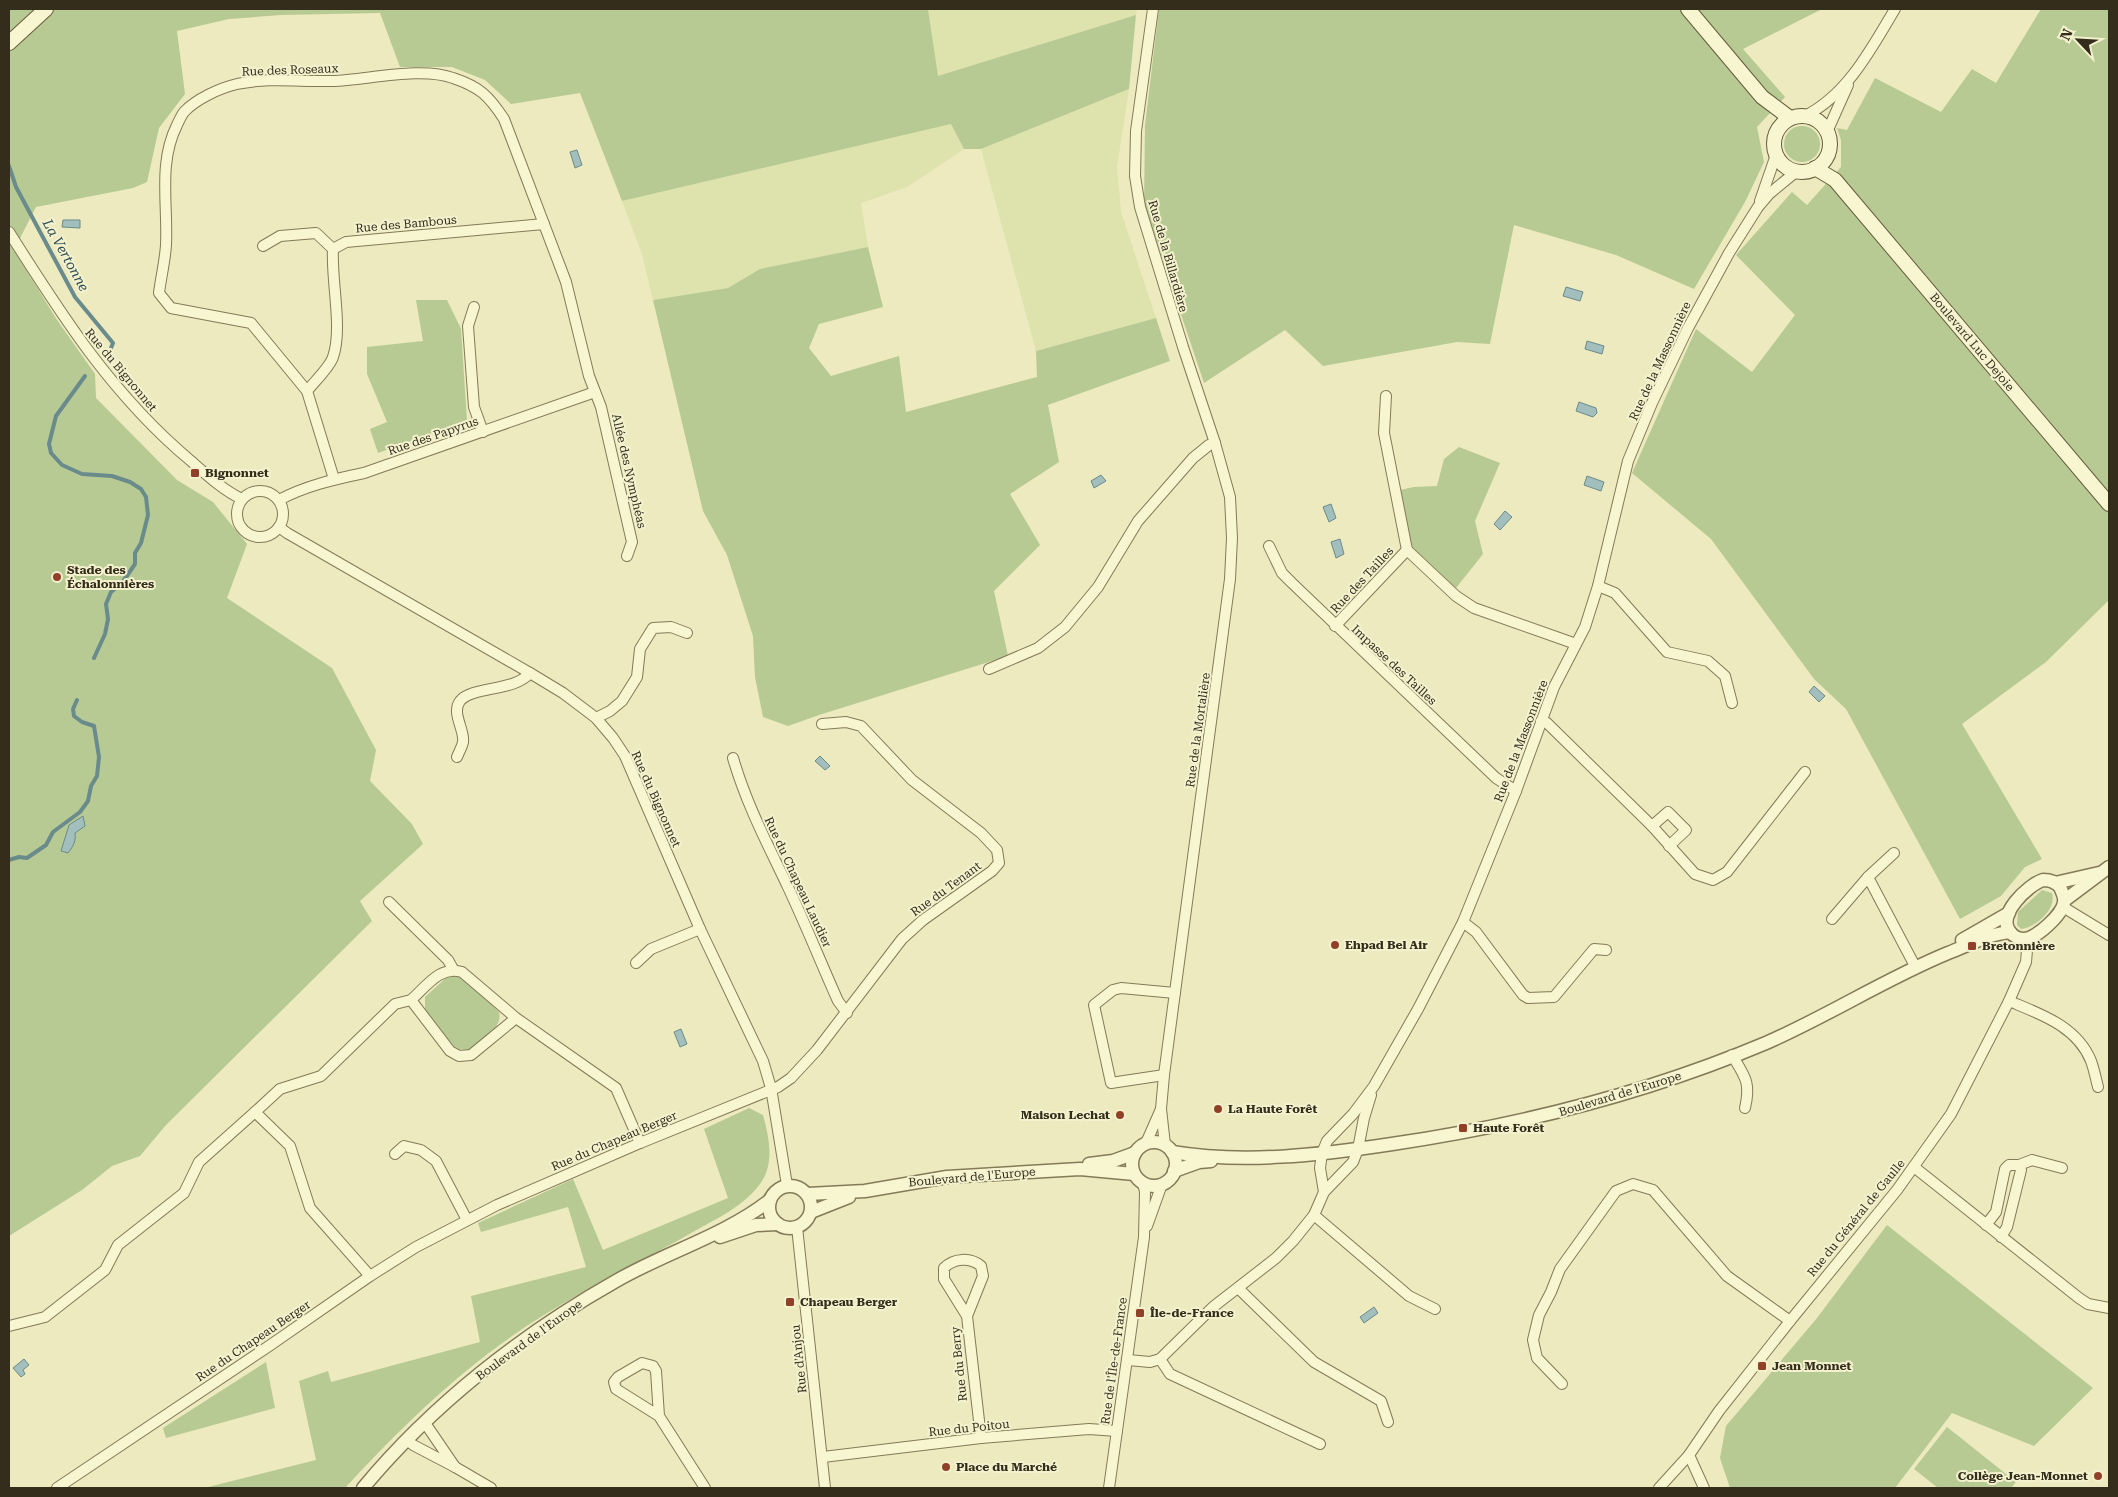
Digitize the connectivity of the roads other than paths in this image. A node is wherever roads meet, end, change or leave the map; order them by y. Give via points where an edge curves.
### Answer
1 (46, 9) edge
2 (1153, 9) edge
3 (1688, 9) edge
4 (1895, 9) edge
5 (9, 43) edge
6 (1851, 78) junction
7 (1762, 97) junction
8 (1805, 116) junction
9 (1790, 118) junction
10 (1777, 130) junction
11 (1828, 132) junction
12 (1828, 154) junction
13 (1776, 155) junction
14 (1815, 168) junction
15 (1797, 171) junction
16 (1835, 180) junction
17 (1758, 207) junction
18 (544, 224) junction
19 (9, 232) edge
20 (263, 246) dead end
21 (333, 249) junction
22 (474, 307) dead end
23 (1186, 359) joint
24 (307, 391) junction
25 (595, 392) junction
26 (1386, 396) dead end
27 (483, 432) junction
28 (1215, 443) junction
29 (334, 479) junction
30 (242, 500) junction
31 (279, 500) junction
32 (2109, 504) edge
33 (279, 527) junction
34 (1269, 546) dead end
35 (1407, 550) junction
36 (627, 556) dead end
37 (1598, 586) junction
38 (1335, 626) junction
39 (687, 633) dead end
40 (1576, 644) junction
41 (989, 669) dead end
42 (530, 673) junction
43 (1732, 703) dead end
44 (596, 718) junction
45 (1541, 720) junction
46 (822, 724) dead end
47 (457, 757) dead end
48 (733, 758) dead end
49 (1805, 772) dead end
50 (1516, 791) junction
51 (1652, 826) junction
52 (1669, 846) junction
53 (1894, 853) dead end
54 (2104, 870) edge
55 (1868, 877) junction
56 (2056, 883) junction
57 (389, 902) dead end
58 (2064, 903) junction
59 (2009, 913) junction
60 (1832, 919) dead end
61 (1463, 922) junction
62 (700, 929) junction
63 (2010, 932) junction
64 (2109, 935) edge
65 (2028, 938) junction
66 (1606, 950) dead end
67 (1935, 958) junction
68 (636, 962) dead end
69 (1916, 968) junction
70 (453, 969) junction
71 (1175, 993) junction
72 (411, 1000) junction
73 (2009, 1001) junction
74 (847, 1013) junction
75 (516, 1018) junction
76 (1732, 1056) junction
77 (1164, 1076) junction
78 (1374, 1086) junction
79 (2098, 1087) dead end
80 (772, 1088) junction
81 (1745, 1108) dead end
82 (1161, 1109) junction
83 (255, 1112) junction
84 (640, 1143) junction
85 (1146, 1143) junction
86 (1169, 1149) junction
87 (1358, 1149) junction
88 (1135, 1153) junction
89 (395, 1154) dead end
90 (1322, 1154) junction
91 (1223, 1157) junction
92 (2019, 1165) junction
93 (1914, 1167) junction
94 (2062, 1168) dead end
95 (1080, 1169) junction
96 (1174, 1171) junction
97 (1139, 1179) junction
98 (1162, 1184) junction
99 (787, 1186) junction
100 (865, 1191) junction
101 (1324, 1192) junction
102 (808, 1194) junction
103 (770, 1200) junction
104 (811, 1212) junction
105 (1314, 1215) junction
106 (467, 1220) junction
107 (778, 1224) junction
108 (1986, 1225) junction
109 (797, 1227) junction
110 (1144, 1236) junction
111 (2001, 1237) junction
112 (696, 1242) junction
113 (370, 1276) junction
114 (1238, 1288) junction
115 (2109, 1308) edge
116 (1435, 1309) dead end
117 (967, 1316) junction
118 (1790, 1321) junction
119 (9, 1326) edge
120 (1160, 1359) junction
121 (1128, 1360) junction
122 (1562, 1384) dead end
123 (659, 1416) junction
124 (1388, 1422) dead end
125 (425, 1423) junction
126 (1117, 1431) junction
127 (981, 1438) junction
128 (407, 1440) junction
129 (1320, 1444) dead end
130 (1688, 1455) junction
131 (823, 1457) junction
132 (455, 1467) junction
133 (57, 1488) edge
134 (363, 1488) edge
135 (491, 1488) edge
136 (705, 1488) edge
137 (825, 1488) edge
138 (1109, 1488) edge
139 (1659, 1488) edge
140 (1704, 1488) edge

1 - 5 main road
2 - 23 street, Rue de la Billardière via 1136,131 1135,176 1140,207
3 - 7 main road
4 - 6 street
6 - 8 street via 1830,100
6 - 11 street
7 - 9 main road
7 - 10 main road
8 - 9 main road
8 - 11 main road via 1819,121
9 - 10 main road
10 - 13 main road via 1774,139
11 - 12 main road
12 - 14 main road
12 - 16 main road, Boulevard Luc Dejoie
13 - 15 main road via 1784,166
13 - 17 street, Rue de la Massonnière
14 - 15 main road
14 - 16 main road, Boulevard Luc Dejoie
15 - 17 street, Rue de la Massonnière via 1778,185
16 - 32 main road, Boulevard Luc Dejoie
17 - 37 street, Rue de la Massonnière via 1703,299 1652,403 1626,467
18 - 21 street, Rue des Bambous via 346,242
18 - 24 street, Rue des Roseaux via 504,119 490,98 451,77 433,74 332,81 285,80 237,84 206,96 184,112 169,141 164,184 166,245 159,293 171,308 251,323
18 - 25 street, Rue des Roseaux via 566,282
19 - 30 street, Rue du Bignonnet via 62,316 131,404 182,454
20 - 21 street via 280,236 316,233
21 - 24 street via 337,333 333,358
22 - 27 street via 468,326 474,407
23 - 28 street, Rue de la Mortalière
24 - 29 street, Rue des Roseaux
25 - 27 street, Rue des Papyrus
25 - 36 street, Allée des Nymphéas via 602,407 632,542
26 - 35 street via 1384,433
27 - 29 street, Rue des Papyrus via 364,474
28 - 41 street via 1193,458 1138,521 1098,587 1065,627 1038,648
28 - 71 street, Rue de la Mortalière via 1230,498 1230,579
29 - 31 street, Rue des Papyrus
30 - 31 street via 261,491
30 - 33 street via 237,513 246,532 267,536
31 - 33 street via 283,514
33 - 42 street, Rue du Bignonnet
34 - 38 street, Impasse des Tailles via 1282,573
35 - 38 street, Rue des Tailles
35 - 40 street via 1456,596 1474,608
37 - 40 street, Rue de la Massonnière
37 - 43 street via 1615,593 1667,652 1708,661 1725,676
38 - 50 street, Impasse des Tailles via 1496,778
39 - 44 street via 671,627 653,628 640,648 637,677 622,701
40 - 45 street, Rue de la Massonnière
42 - 44 street, Rue du Bignonnet
42 - 47 street via 508,686 470,694 460,701 457,711 463,741
44 - 62 street, Rue du Bignonnet via 625,756
45 - 50 street, Rue de la Massonnière
45 - 51 street
46 - 74 street, Rue du Tenant via 846,722 861,726 912,780 981,833 997,850 999,863 902,939
48 - 74 street, Rue du Chapeau Laudier via 761,832 838,1001
49 - 52 street via 1727,872 1720,876 1712,880 1695,874
50 - 61 street, Rue de la Massonnière
51 - 52 street
51 - 52 street via 1668,812 1686,830
53 - 55 street
54 - 56 street
54 - 58 street
55 - 60 street
55 - 69 street
56 - 58 street
56 - 59 street via 2035,882
57 - 70 street via 448,960
58 - 64 street
58 - 65 street via 2049,924
59 - 63 street via 2007,924
59 - 67 street, Boulevard de l'Europe
61 - 66 street via 1476,932 1528,998 1554,997 1594,949
61 - 78 street, Rue de la Massonnière
62 - 68 street via 651,949
62 - 80 street, Rue du Bignonnet via 764,1061
63 - 65 street via 2019,938
63 - 67 street, Boulevard de l'Europe via 1996,933
65 - 73 street, Rue du Général de Gaulle via 2026,962
67 - 69 street, Boulevard de l'Europe
69 - 76 street, Boulevard de l'Europe via 1766,1043
70 - 72 street via 443,971
70 - 75 street via 462,972
71 - 77 street, Rue de la Mortalière
71 - 77 street via 1121,988 1113,990 1094,1005 1111,1082
72 - 75 street via 450,1051 459,1056 472,1055
72 - 83 street via 395,1004 321,1076 280,1089
73 - 79 street via 2058,1023 2074,1035 2090,1060
73 - 93 street, Rue du Général de Gaulle via 1954,1108
74 - 80 street, Rue du Tenant via 791,1078
75 - 84 street via 616,1088
76 - 81 street via 1747,1078
76 - 87 street, Boulevard de l'Europe via 1644,1088 1566,1111 1463,1134
77 - 82 street, Rue de la Mortalière
78 - 87 street, Rue de la Massonnière
78 - 90 street, Rue de la Massonnière via 1331,1136
80 - 84 street, Rue du Chapeau Berger
80 - 99 street, Rue du Bignonnet
82 - 85 street, Rue de la Mortalière
82 - 86 street, Rue de la Mortalière
83 - 113 street via 290,1146 310,1208
83 - 119 street via 199,1162 184,1192 118,1246 105,1270 45,1318
84 - 106 street, Rue du Chapeau Berger
85 - 86 street via 1156,1142
85 - 88 street
86 - 91 street, Boulevard de l'Europe
86 - 96 street via 1175,1158
87 - 90 street, Boulevard de l'Europe
87 - 101 street, Rue de la Massonnière via 1354,1162
88 - 95 street, Boulevard de l'Europe via 1088,1164
88 - 97 street via 1132,1167
89 - 106 street via 404,1146 421,1150 436,1161
90 - 91 street, Boulevard de l'Europe
90 - 101 street via 1320,1168
91 - 96 street, Boulevard de l'Europe
92 - 94 street via 2032,1160
92 - 108 street via 2008,1165 2005,1169 1996,1212
92 - 111 street via 2021,1170 2008,1227
93 - 108 street
93 - 118 street, Rue du Général de Gaulle
95 - 97 street, Boulevard de l'Europe
95 - 100 street, Boulevard de l'Europe via 948,1177
96 - 98 street
97 - 98 street via 1155,1186
97 - 110 street, Rue de l'Île-de-France via 1145,1192
98 - 110 street, Rue de l'Île-de-France
99 - 102 street via 798,1187
99 - 103 street via 778,1189
100 - 102 street, Boulevard de l'Europe
100 - 104 street, Boulevard de l'Europe
101 - 105 street
102 - 104 street
103 - 107 street via 771,1216
103 - 112 street, Boulevard de l'Europe via 744,1218
104 - 109 street
105 - 114 street via 1282,1252
105 - 116 street via 1409,1296
106 - 113 street, Rue du Chapeau Berger
107 - 109 street via 785,1228
107 - 112 street, Boulevard de l'Europe via 756,1225
108 - 111 street
109 - 131 street, Rue d'Anjou
110 - 121 street, Rue de l'Île-de-France
111 - 115 street via 2088,1304
112 - 125 street, Boulevard de l'Europe via 618,1280 542,1327 486,1368
113 - 133 street, Rue du Chapeau Berger
114 - 120 street via 1213,1307
114 - 124 street via 1314,1362 1381,1402
117 - 117 street, Rue du Berry via 944,1279 944,1268 950,1262 974,1261 981,1266 983,1276
117 - 127 street, Rue du Berry
118 - 122 street via 1727,1276 1653,1190 1633,1184 1624,1186 1616,1191 1560,1269 1538,1315 1533,1340 1537,1358
118 - 130 street, Rue du Général de Gaulle
120 - 121 street via 1150,1362
120 - 129 street via 1170,1374
121 - 126 street, Rue de l'Île-de-France
123 - 123 street via 653,1366 642,1363 618,1377 614,1382 616,1389
123 - 136 street
125 - 128 street, Boulevard de l'Europe
125 - 132 street
126 - 127 street, Rue du Poitou via 1089,1428
126 - 138 street, Rue de l'Île-de-France
127 - 131 street, Rue du Poitou
128 - 132 street
128 - 134 street, Boulevard de l'Europe
130 - 139 street, Rue du Général de Gaulle
130 - 140 street
131 - 137 street, Rue d'Anjou
132 - 135 street

